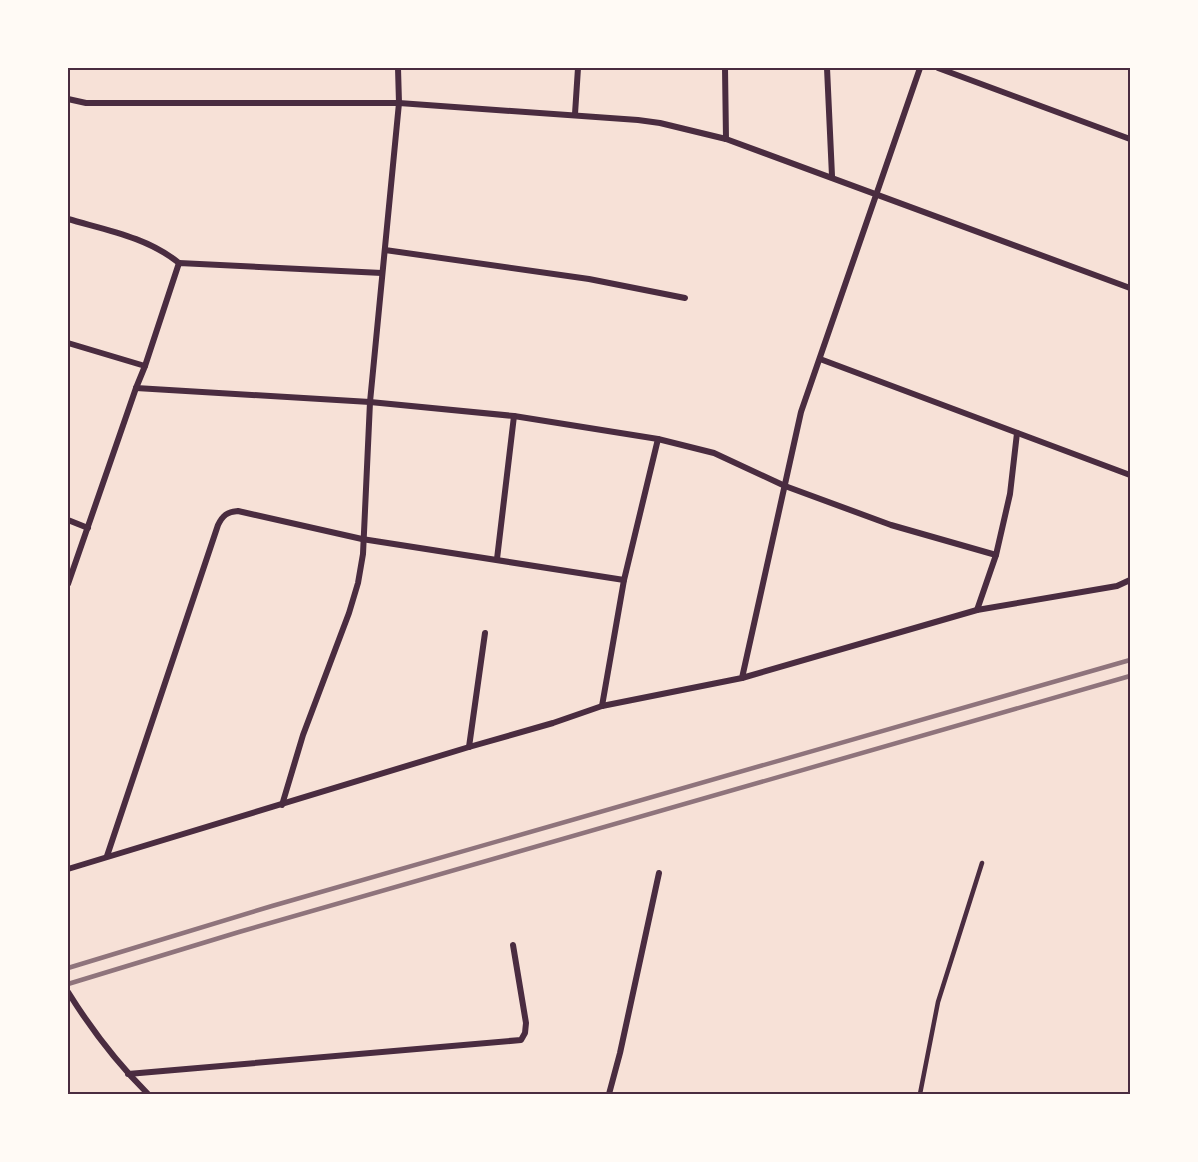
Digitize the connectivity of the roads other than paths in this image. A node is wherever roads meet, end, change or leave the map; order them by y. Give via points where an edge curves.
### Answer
1 (398, 68) edge
2 (578, 68) edge
3 (725, 68) edge
4 (827, 68) edge
5 (920, 68) edge
6 (938, 68) edge
7 (68, 99) edge
8 (399, 103) junction
9 (575, 114) junction
10 (726, 139) junction
11 (1131, 139) edge
12 (832, 176) junction
13 (875, 193) junction
14 (68, 219) edge
15 (385, 250) junction
16 (179, 263) junction
17 (382, 273) junction
18 (1131, 288) edge
19 (685, 298) dead end
20 (68, 343) edge
21 (820, 359) junction
22 (145, 366) junction
23 (136, 388) junction
24 (370, 402) junction
25 (514, 416) junction
26 (1017, 433) junction
27 (658, 439) junction
28 (1131, 475) edge
29 (785, 486) junction
30 (68, 520) edge
31 (88, 528) junction
32 (362, 539) junction
33 (996, 555) junction
34 (497, 559) junction
35 (624, 580) junction
36 (1131, 580) edge
37 (68, 584) edge
38 (977, 609) junction
39 (485, 633) dead end
40 (742, 678) junction
41 (602, 706) junction
42 (469, 747) junction
43 (282, 805) junction
44 (106, 856) junction
45 (981, 863) dead end
46 (68, 869) edge
47 (659, 873) dead end
48 (513, 945) dead end
49 (68, 992) edge
50 (128, 1074) junction
51 (148, 1095) edge
52 (609, 1095) edge
53 (920, 1095) edge

1 - 8 street
2 - 9 street
3 - 10 street
4 - 12 street
5 - 13 street
6 - 11 street
7 - 8 street via 87,104
8 - 9 street
8 - 15 street
9 - 10 street via 660,123
10 - 12 street
12 - 13 street
13 - 18 street
13 - 21 street
14 - 16 street via 145,241
15 - 17 street
15 - 19 street via 589,279
16 - 17 street
16 - 22 street
17 - 24 street
20 - 22 street
21 - 26 street
21 - 29 street via 801,412
22 - 23 street
23 - 24 street
23 - 31 street
24 - 25 street
24 - 32 street
25 - 27 street
25 - 34 street
26 - 28 street
26 - 33 street via 1010,494
27 - 29 street via 714,453
27 - 35 street
29 - 33 street via 891,525
29 - 40 street
30 - 31 street
31 - 37 street
32 - 34 street
32 - 43 street via 355,593
32 - 44 street via 238,511 223,516
33 - 38 street
34 - 35 street
35 - 41 street
36 - 38 street via 1117,586
38 - 40 street
39 - 42 street
40 - 41 street
41 - 42 street
42 - 43 street
43 - 44 street
44 - 46 street
45 - 53 lane via 938,1002
47 - 52 street
48 - 50 street via 526,1023 521,1040
49 - 50 street
50 - 51 street

